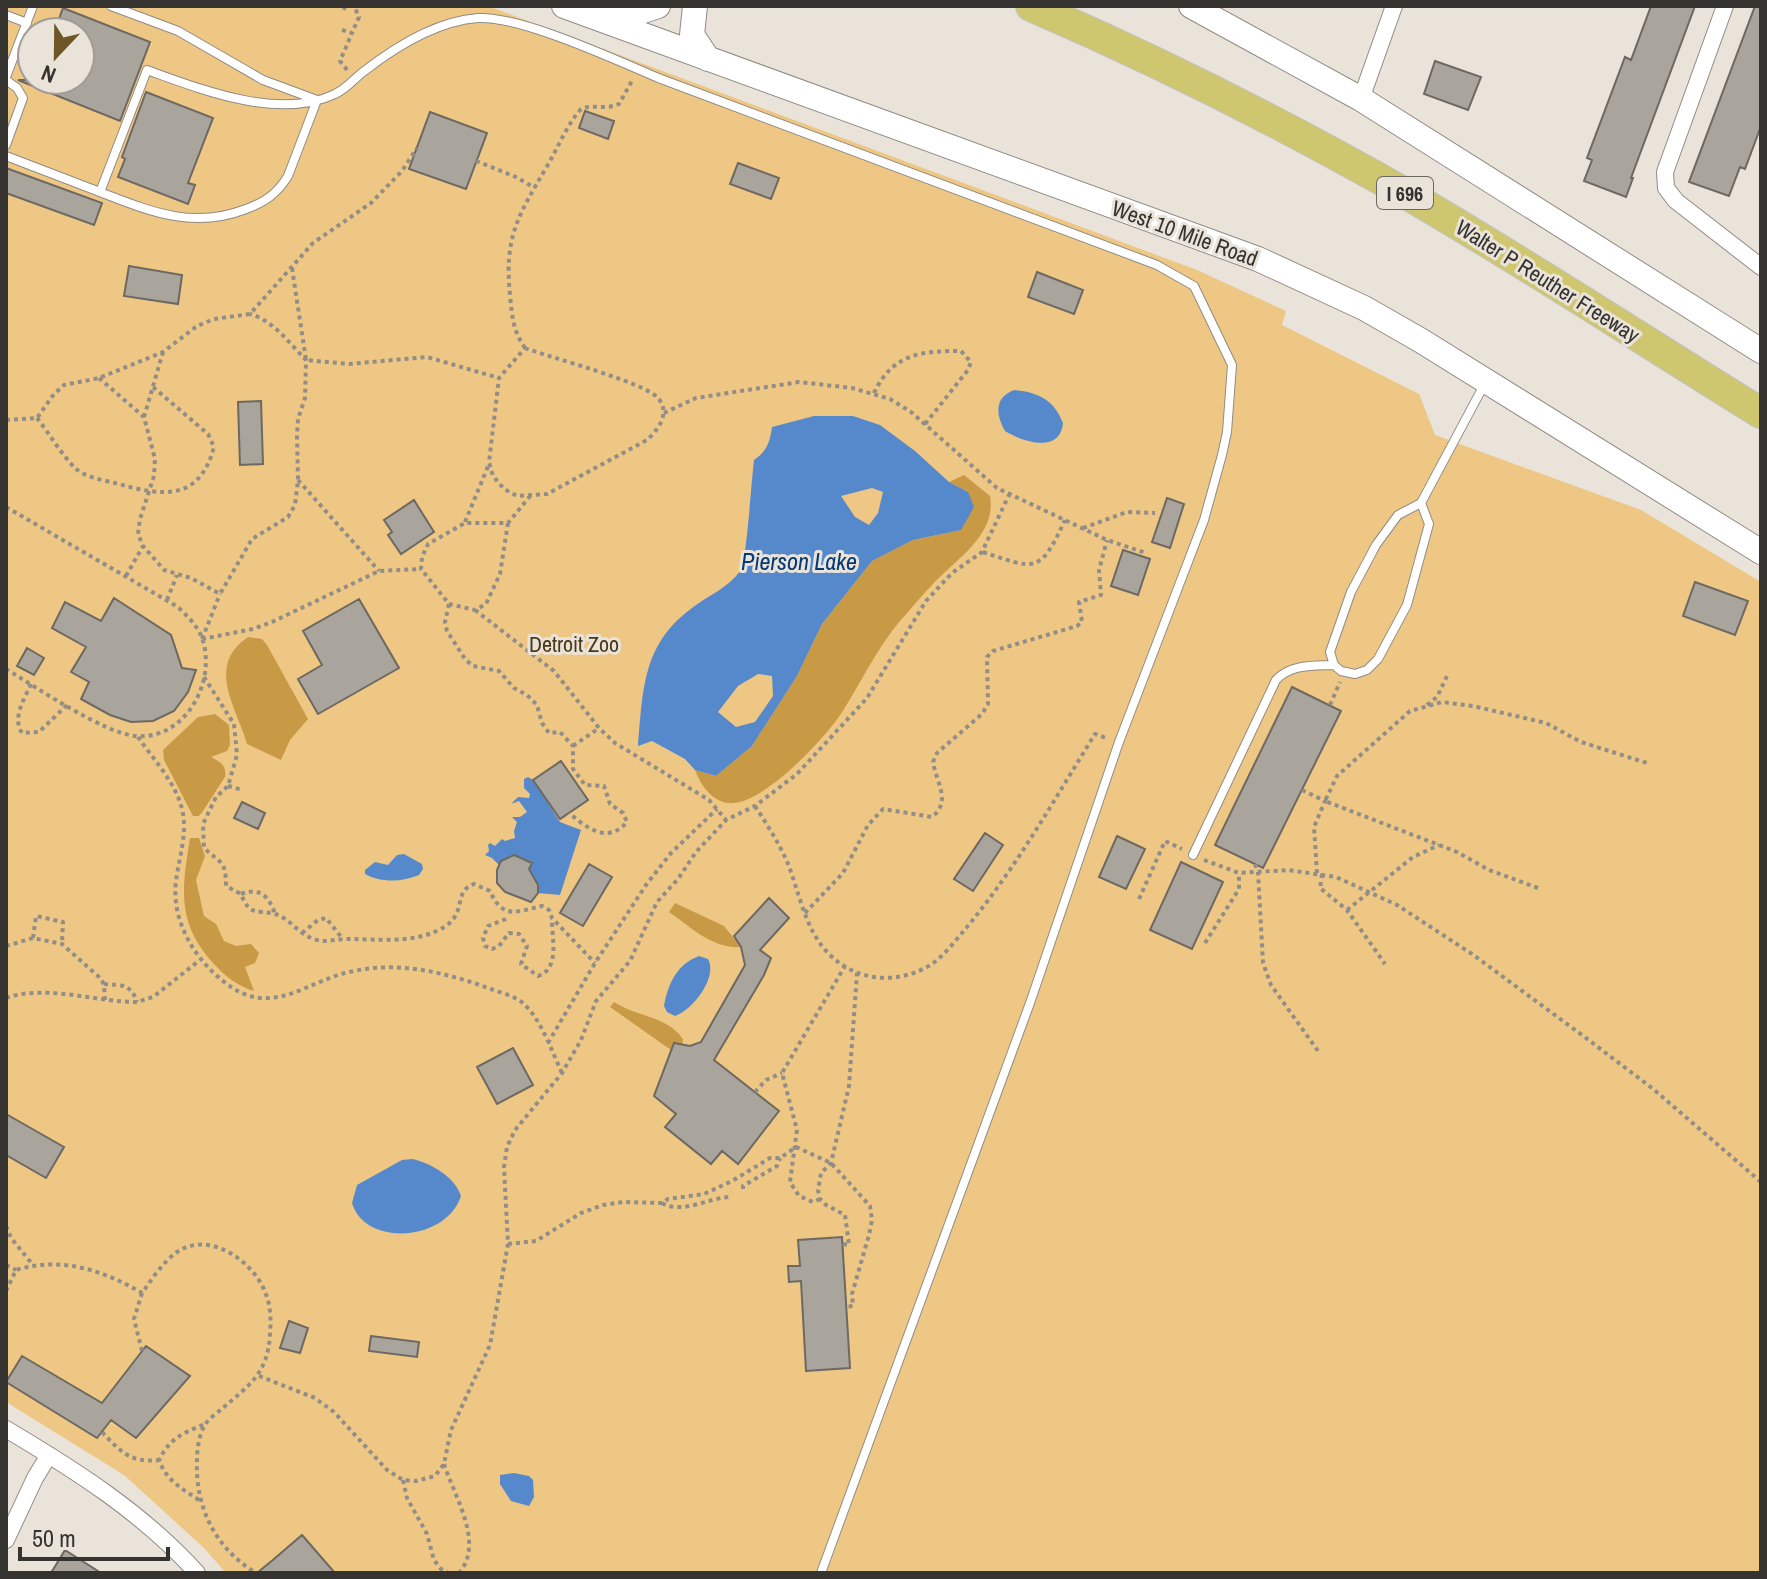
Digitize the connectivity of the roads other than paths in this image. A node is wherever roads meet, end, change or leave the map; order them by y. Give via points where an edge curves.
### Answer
1 (111, 6) edge
2 (564, 6) edge
3 (610, 6) edge
4 (658, 6) edge
5 (695, 6) edge
6 (1031, 6) edge
7 (1191, 6) edge
8 (1394, 6) edge
9 (1725, 6) edge
10 (16, 52) edge
11 (708, 59) junction
12 (6, 78) edge
13 (1361, 99) junction
14 (317, 100) junction
15 (6, 145) edge
16 (6, 156) edge
17 (100, 192) junction
18 (1761, 267) edge
19 (1761, 351) edge
20 (1487, 381) junction
21 (1761, 413) edge
22 (1421, 503) junction
23 (1761, 552) edge
24 (1334, 665) junction
25 (1193, 855) road end
26 (6, 1429) edge
27 (49, 1455) junction
28 (6, 1540) edge
29 (197, 1573) edge
30 (821, 1573) edge

1 - 14 lane via 178,31 263,80
2 - 11 main road, West 10 Mile Road
3 - 4 main road via 640,12
5 - 11 main road via 692,35
6 - 21 highway, Walter P Reuther Freeway / I 696 via 1206,87 1347,161
7 - 13 main road
8 - 13 street
9 - 18 street via 1665,172 1666,188
10 - 12 lane
11 - 20 main road, West 10 Mile Road via 1258,259 1364,308
12 - 15 lane via 23,98
13 - 19 main road
14 - 17 lane via 288,176 263,203 230,216 195,219 158,213
14 - 17 lane via 248,100 147,70
14 - 30 lane via 337,93 426,33 480,18 506,21 1157,265 1194,286 1232,365 1227,432 1204,520
16 - 17 lane
20 - 22 lane
20 - 23 main road, West 10 Mile Road
22 - 24 lane via 1398,515 1376,545 1335,632 1330,652
22 - 24 lane via 1429,524 1407,605 1367,670 1355,674
24 - 25 lane via 1294,668 1276,680
26 - 27 street
27 - 28 street
27 - 29 street via 119,1502

